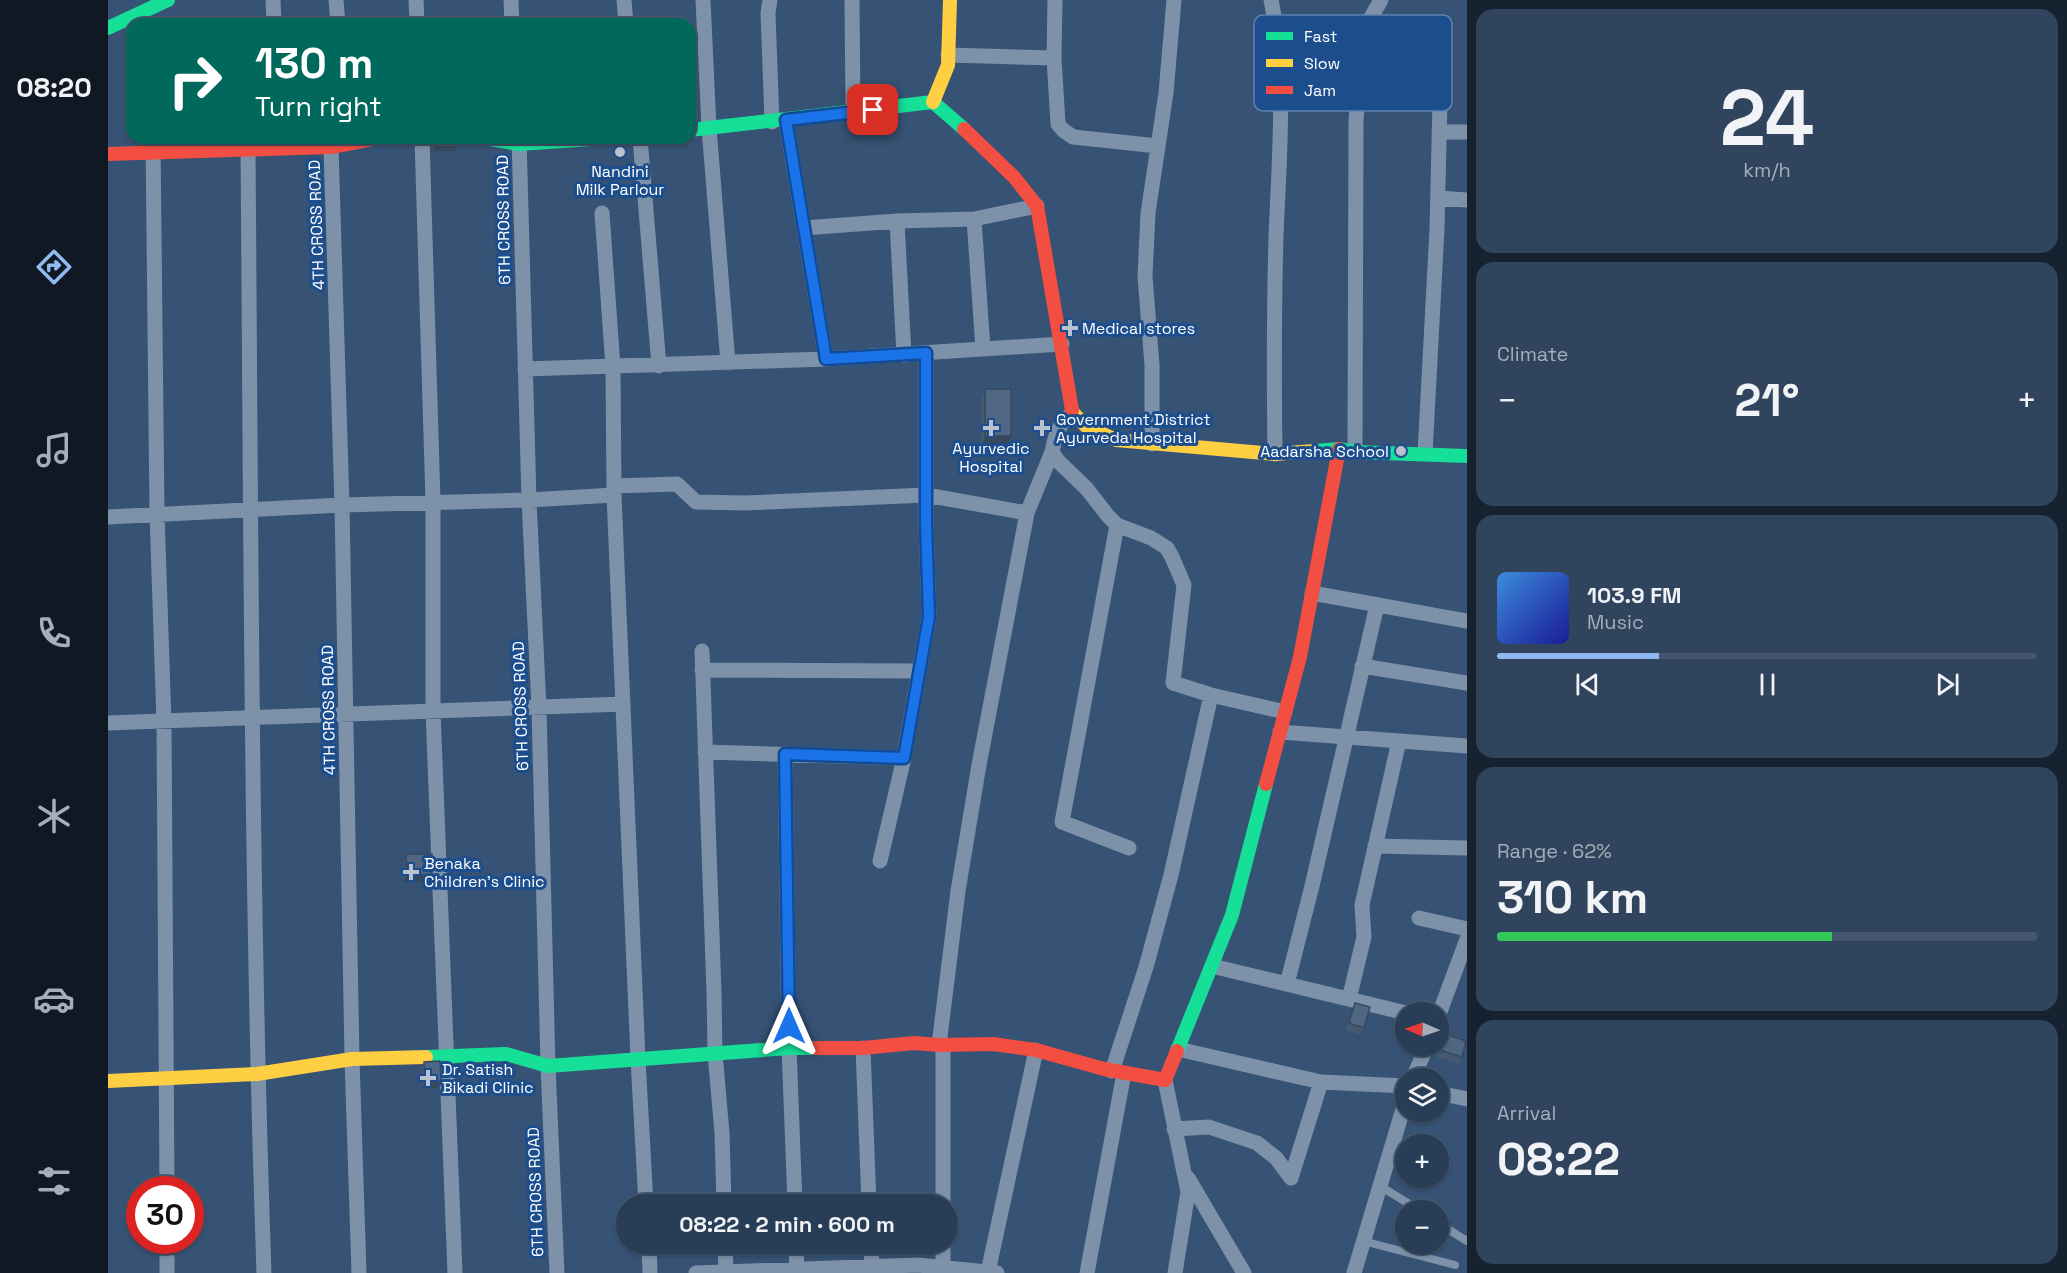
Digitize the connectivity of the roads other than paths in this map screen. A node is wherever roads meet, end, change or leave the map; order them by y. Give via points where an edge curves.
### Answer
1 (168, 0) edge
2 (273, 0) edge
3 (336, 0) edge
4 (416, 0) edge
5 (511, 0) edge
6 (624, 0) edge
7 (703, 0) edge
8 (770, 0) edge
9 (852, 0) edge
10 (950, 0) edge
11 (1055, 0) edge
12 (1174, 0) edge
13 (1271, 0) edge
14 (1381, 0) edge
15 (1274, 15) edge
16 (1372, 15) edge
17 (144, 17) edge
18 (274, 18) edge
19 (338, 18) edge
20 (417, 18) edge
21 (512, 18) edge
22 (626, 18) edge
23 (126, 22) edge
24 (108, 28) edge
25 (948, 55) junction
26 (1054, 57) junction
27 (933, 102) junction
28 (1279, 111) edge
29 (1357, 111) edge
30 (1440, 111) edge
31 (853, 112) junction
32 (779, 121) junction
33 (709, 128) junction
34 (696, 129) edge
35 (1440, 132) junction
36 (1467, 132) edge
37 (274, 144) edge
38 (293, 144) edge
39 (341, 144) edge
40 (422, 144) edge
41 (519, 144) edge
42 (640, 144) edge
43 (154, 145) edge
44 (1158, 146) junction
45 (331, 147) junction
46 (249, 148) junction
47 (108, 154) edge
48 (1438, 198) junction
49 (1467, 200) edge
50 (1037, 206) junction
51 (602, 213) dead end
52 (974, 219) junction
53 (897, 221) junction
54 (804, 228) junction
55 (1062, 344) junction
56 (983, 349) junction
57 (926, 353) junction
58 (904, 355) junction
59 (826, 359) junction
60 (728, 363) junction
61 (659, 366) junction
62 (613, 367) junction
63 (525, 369) junction
64 (1073, 412) junction
65 (1152, 444) junction
66 (1339, 449) junction
67 (1052, 452) junction
68 (1355, 452) junction
69 (1425, 453) junction
70 (1275, 454) junction
71 (1467, 456) edge
72 (614, 490) junction
73 (926, 495) junction
74 (529, 500) junction
75 (433, 501) junction
76 (342, 505) junction
77 (250, 510) junction
78 (1027, 513) junction
79 (157, 514) junction
80 (108, 517) edge
81 (1117, 525) junction
82 (1312, 593) junction
83 (1377, 605) junction
84 (1467, 621) edge
85 (702, 651) dead end
86 (1362, 666) junction
87 (702, 669) junction
88 (919, 671) junction
89 (1467, 683) edge
90 (1211, 695) junction
91 (623, 704) junction
92 (539, 708) junction
93 (433, 711) junction
94 (1285, 712) junction
95 (346, 714) junction
96 (254, 718) junction
97 (164, 722) junction
98 (108, 723) edge
99 (1280, 732) junction
100 (1346, 737) junction
101 (1399, 741) junction
102 (1466, 743) edge
103 (705, 752) junction
104 (785, 754) junction
105 (904, 758) junction
106 (1375, 846) junction
107 (1129, 848) dead end
108 (1467, 848) edge
109 (880, 861) dead end
110 (1419, 918) dead end
111 (1467, 929) edge
112 (1467, 939) edge
113 (1212, 966) junction
114 (1287, 984) junction
115 (1349, 999) junction
116 (1444, 1002) edge
117 (1395, 1010) edge
118 (941, 1045) junction
119 (789, 1048) junction
120 (863, 1048) junction
121 (1178, 1049) junction
122 (1036, 1050) junction
123 (715, 1053) junction
124 (445, 1056) junction
125 (352, 1059) junction
126 (638, 1059) junction
127 (548, 1066) junction
128 (1118, 1072) junction
129 (257, 1074) junction
130 (166, 1078) junction
131 (1165, 1080) junction
132 (108, 1081) edge
133 (1321, 1082) junction
134 (1395, 1085) edge
135 (1449, 1095) edge
136 (1467, 1099) edge
137 (1399, 1122) edge
138 (1174, 1130) junction
139 (1183, 1170) junction
140 (167, 1176) edge
141 (1380, 1186) junction
142 (645, 1194) edge
143 (724, 1194) edge
144 (795, 1194) edge
145 (870, 1194) edge
146 (943, 1194) edge
147 (1403, 1200) edge
148 (1449, 1230) edge
149 (1363, 1241) junction
150 (1467, 1241) edge
151 (167, 1254) edge
152 (649, 1254) edge
153 (725, 1254) edge
154 (796, 1254) edge
155 (873, 1254) edge
156 (943, 1254) edge
157 (1455, 1265) dead end
158 (943, 1268) junction
159 (875, 1269) edge
160 (797, 1271) edge
161 (726, 1272) edge
162 (167, 1273) edge
163 (264, 1273) edge
164 (359, 1273) edge
165 (455, 1273) edge
166 (557, 1273) edge
167 (650, 1273) edge
168 (696, 1273) edge
169 (987, 1273) edge
170 (997, 1273) edge
171 (1087, 1273) edge
172 (1175, 1273) edge
173 (1244, 1273) edge
174 (1354, 1273) edge

1 - 17 street
2 - 18 street
3 - 19 street
4 - 20 street
5 - 21 street
6 - 22 street
7 - 33 street
8 - 32 street
9 - 31 street
10 - 25 street
11 - 26 street
12 - 44 street
13 - 15 street
14 - 16 street
23 - 24 street
25 - 26 street
25 - 27 street via 948,65
26 - 44 street via 1058,124 1063,130 1073,137
27 - 31 street
27 - 50 street via 1000,162
28 - 70 street
29 - 68 street
30 - 35 street
31 - 32 street
32 - 33 street
32 - 54 street
33 - 34 street
33 - 60 street
35 - 36 street
35 - 48 street
37 - 46 street
38 - 45 street
39 - 45 street
40 - 75 street
41 - 63 street, 6TH CROSS ROAD
42 - 61 street
43 - 46 street
43 - 47 street
43 - 79 street
44 - 65 street via 1144,276 1152,364
45 - 76 street, 4TH CROSS ROAD
46 - 77 street
48 - 49 street
48 - 69 street
50 - 52 street
50 - 55 street
51 - 62 street
52 - 53 street
52 - 56 street
53 - 54 street
53 - 58 street
54 - 59 street
55 - 56 street
55 - 64 street
56 - 57 street
57 - 58 street
57 - 73 street
58 - 59 street
59 - 60 street
60 - 61 street
61 - 62 street
62 - 63 street
62 - 72 street
63 - 74 street, 6TH CROSS ROAD
64 - 65 street via 1086,426 1116,440
64 - 67 street via 1055,435
65 - 70 street
66 - 68 street
66 - 70 street
66 - 82 street
67 - 78 street
67 - 81 street
68 - 69 street
69 - 71 street
72 - 73 street via 677,484 696,502
72 - 74 street
72 - 91 street
73 - 78 street
73 - 88 street via 929,617
74 - 75 street
74 - 92 street, 6TH CROSS ROAD
75 - 76 street
75 - 93 street
76 - 77 street
76 - 95 street, 4TH CROSS ROAD
77 - 79 street
77 - 96 street
78 - 118 street via 958,891
79 - 80 street
79 - 97 street
81 - 90 street via 1151,538 1167,548 1172,557 1184,585 1173,683
81 - 107 street via 1062,822
82 - 83 street
82 - 94 street
83 - 84 street
83 - 86 street
85 - 87 street
86 - 89 street
86 - 100 street
87 - 88 street
87 - 103 street
88 - 105 street
90 - 94 street
90 - 128 street via 1171,875
91 - 92 street
91 - 126 street
92 - 93 street
92 - 127 street, 6TH CROSS ROAD
93 - 95 street
93 - 124 street
94 - 99 street
95 - 96 street
95 - 125 street, 4TH CROSS ROAD
96 - 97 street
96 - 129 street
97 - 98 street
97 - 130 street
99 - 100 street
99 - 113 street via 1232,915
100 - 101 street
100 - 114 street
101 - 102 street
101 - 106 street
103 - 104 street
103 - 123 street
104 - 105 street
104 - 119 street
105 - 109 street
106 - 108 street
106 - 115 street via 1362,905 1364,937
110 - 111 street
112 - 116 street
113 - 114 street
113 - 121 street
114 - 115 street
115 - 117 street
118 - 120 street via 914,1043
118 - 122 street via 993,1044
118 - 146 street
119 - 120 street
119 - 123 street
119 - 144 street
120 - 145 street
121 - 131 street
121 - 133 street
122 - 128 street
122 - 169 street
123 - 126 street
123 - 143 street
124 - 125 street
124 - 127 street via 506,1054
124 - 165 street
125 - 129 street
125 - 164 street, 4TH CROSS ROAD
126 - 127 street
126 - 142 street
127 - 166 street, 6TH CROSS ROAD
128 - 131 street
128 - 171 street
129 - 130 street
129 - 163 street
130 - 132 street
130 - 140 street
131 - 138 street
133 - 134 street
133 - 138 street via 1291,1178 1276,1158 1257,1143 1209,1127
135 - 136 street
137 - 141 street
138 - 139 street
139 - 172 street via 1188,1192
139 - 173 street
141 - 147 lane
141 - 149 street
148 - 150 lane
149 - 157 lane
149 - 174 street
151 - 162 street
152 - 167 street
153 - 161 street
154 - 160 street
155 - 159 street
156 - 158 street
158 - 159 street via 918,1265
158 - 169 street
159 - 160 street
160 - 161 street
161 - 168 street
169 - 170 street

